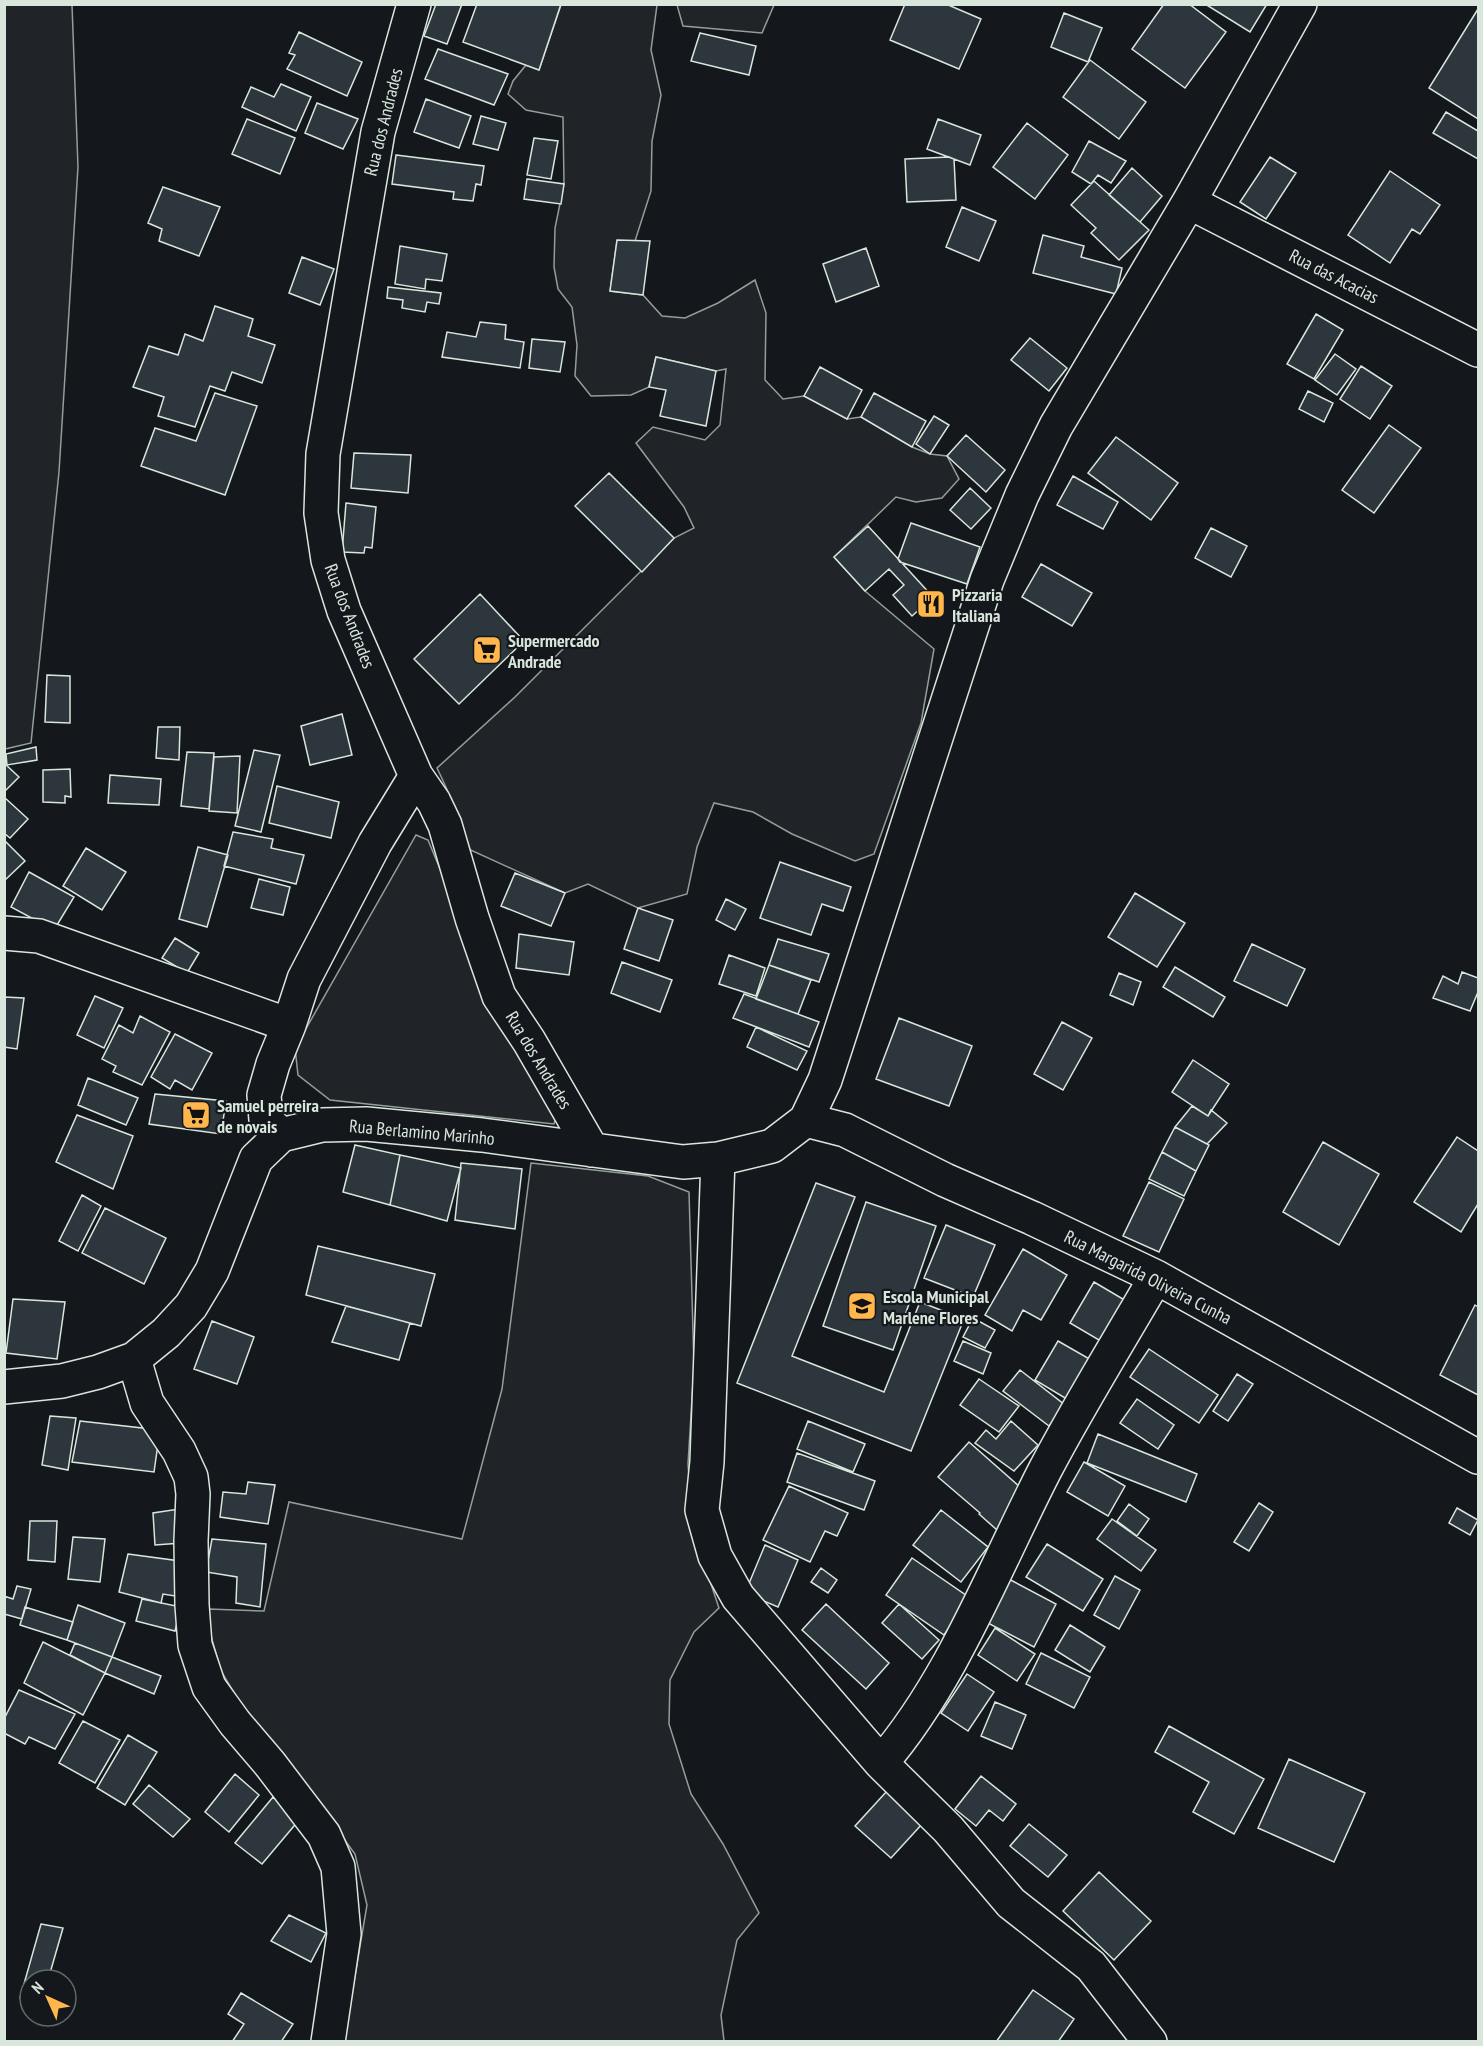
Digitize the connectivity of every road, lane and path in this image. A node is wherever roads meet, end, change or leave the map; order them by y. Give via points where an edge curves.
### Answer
1 (414, 4) edge
2 (1300, 4) edge
3 (1189, 202) junction
4 (1479, 350) edge
5 (416, 776) junction
6 (4, 933) edge
7 (289, 1025) junction
8 (806, 1120) junction
9 (281, 1135) junction
10 (592, 1150) junction
11 (718, 1159) junction
12 (1156, 1277) junction
13 (134, 1359) junction
14 (4, 1387) edge
15 (1479, 1457) edge
16 (881, 1763) junction
17 (328, 2042) edge
18 (1150, 2042) edge

1 - 5 street, Rua dos Andrades via 378,132 322,454 321,513 328,560 344,611
2 - 3 street, Rua Berlamino Marinho
3 - 4 street, Rua das Acacias
3 - 8 street, Rua Berlamino Marinho via 1056,426 991,569 825,1080
5 - 7 street via 375,843 304,979
5 - 10 street, Rua dos Andrades via 445,825 499,996 530,1041
6 - 7 street via 39,936
7 - 9 street via 264,1095 266,1120
8 - 11 street, Rua Berlamino Marinho via 772,1146
8 - 12 street, Rua Margarida Oliveira Cunha via 845,1130
9 - 10 street, Rua Berlamino Marinho via 322,1125 366,1124
9 - 13 street via 256,1159 212,1271 191,1306
10 - 11 street, Rua Berlamino Marinho via 683,1162
11 - 16 street via 708,1462 702,1510 715,1556 738,1597
12 - 15 street, Rua Margarida Oliveira Cunha
12 - 16 street via 1046,1468 955,1652 904,1737
13 - 14 street via 62,1381
13 - 17 street via 147,1403 179,1452 190,1478 195,1645 209,1687 324,1835 338,1867 344,1934
16 - 18 street via 948,1830 1011,1903 1090,1966

